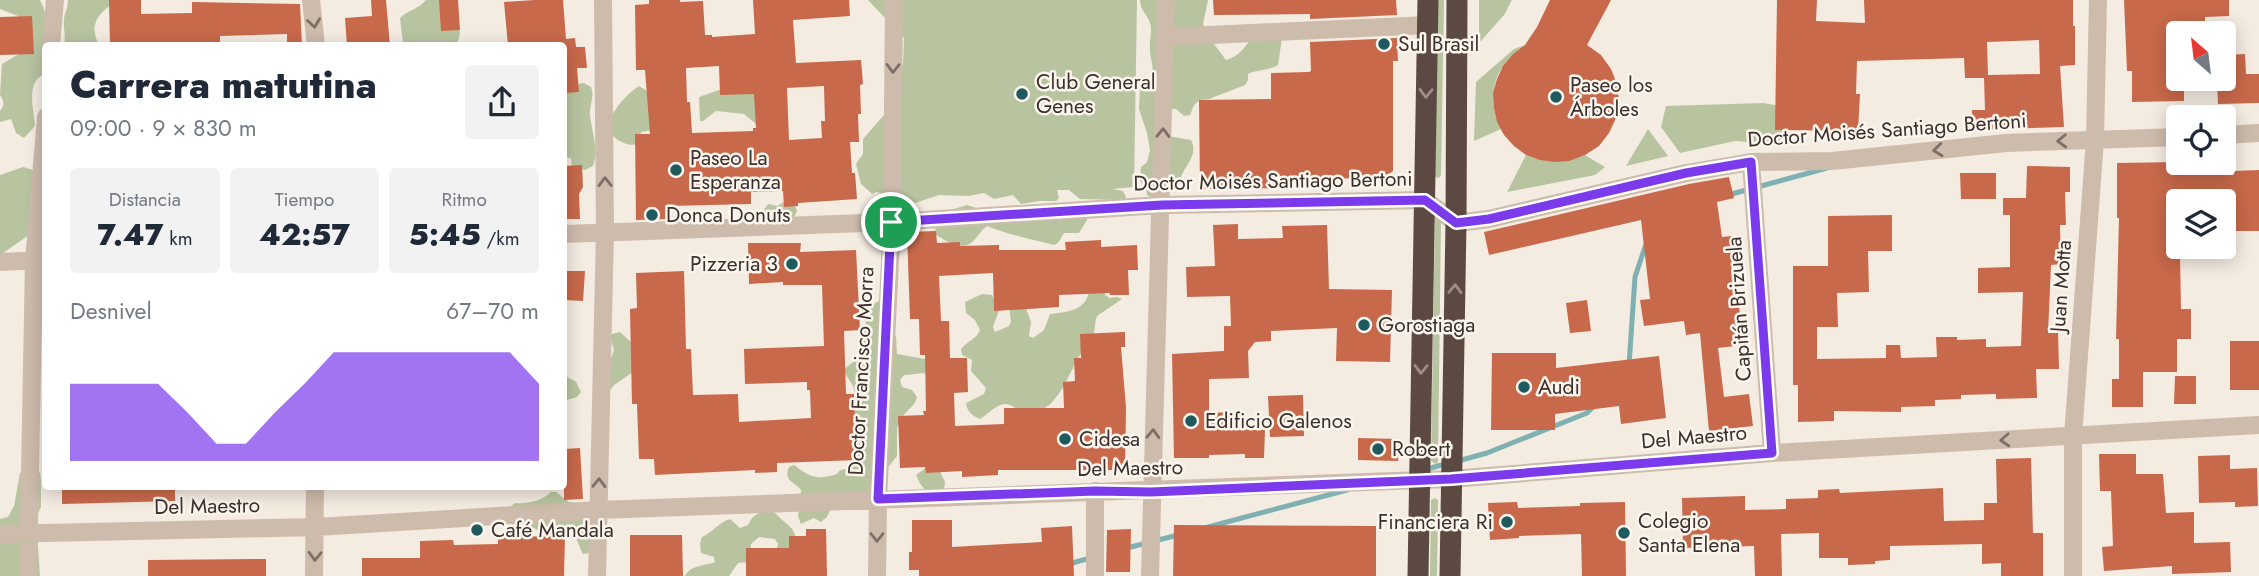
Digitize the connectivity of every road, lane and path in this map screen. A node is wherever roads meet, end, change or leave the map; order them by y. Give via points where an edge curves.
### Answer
1 (54, 0) edge
2 (311, 0) edge
3 (603, 0) edge
4 (894, 0) edge
5 (1166, 0) edge
6 (1428, 0) edge
7 (1457, 0) edge
8 (2098, 0) edge
9 (1427, 24) junction
10 (1166, 37) junction
11 (51, 42) edge
12 (316, 42) edge
13 (2259, 134) edge
14 (2236, 135) edge
15 (2166, 137) edge
16 (2095, 140) junction
17 (1751, 162) junction
18 (1425, 200) junction
19 (1162, 205) junction
20 (42, 213) edge
21 (891, 222) junction
22 (1456, 223) junction
23 (605, 232) junction
24 (567, 234) edge
25 (40, 261) edge
26 (0, 262) edge
27 (2259, 425) edge
28 (2073, 436) junction
29 (1772, 453) junction
30 (1451, 479) junction
31 (1419, 480) junction
32 (315, 490) edge
33 (1095, 491) junction
34 (1151, 492) junction
35 (878, 499) junction
36 (599, 510) junction
37 (316, 527) junction
38 (29, 533) junction
39 (0, 534) edge
40 (28, 576) edge
41 (314, 576) edge
42 (597, 576) edge
43 (877, 576) edge
44 (1095, 576) edge
45 (1150, 576) edge
46 (1418, 576) edge
47 (1450, 576) edge
48 (2073, 576) edge

1 - 11 street
2 -> 12 street
23 -> 3 street
4 -> 21 street, Doctor Francisco Morra
5 - 10 street
6 - 9 highway
7 - 22 highway
8 - 16 street, Juan Motta
9 - 10 street
9 -> 18 highway
19 -> 10 street
13 - 14 street
15 - 16 street, Doctor Moisés Santiago Bertoni
16 -> 17 street, Doctor Moisés Santiago Bertoni via 2006,143 1832,161
16 - 28 street, Juan Motta
17 - 22 street, Doctor Moisés Santiago Bertoni
17 - 29 street, Capitán Brizuela
18 - 19 street, Doctor Moisés Santiago Bertoni
18 - 22 street, Doctor Moisés Santiago Bertoni
18 -> 31 highway
19 - 21 street, Doctor Moisés Santiago Bertoni
34 -> 19 street
20 - 25 street
21 - 23 street, Doctor Moisés Santiago Bertoni
21 - 35 street, Doctor Francisco Morra
30 -> 22 highway
23 - 24 street, Doctor Moisés Santiago Bertoni
36 -> 23 street
25 - 26 street
25 - 38 street
27 - 28 street, Del Maestro
28 -> 29 street, Del Maestro
28 - 48 street, Juan Motta
29 - 30 street, Del Maestro
30 - 31 street, Del Maestro
30 - 47 highway
31 - 34 street, Del Maestro
31 - 46 highway
32 - 37 street
33 - 34 street, Del Maestro
33 - 35 street, Del Maestro
33 - 44 street
34 - 45 street
35 - 36 street, Del Maestro
35 -> 43 street, Doctor Francisco Morra
36 - 37 street, Del Maestro
36 - 42 street
37 - 38 street, Del Maestro
37 -> 41 street
38 - 39 street, Del Maestro
38 - 40 street

